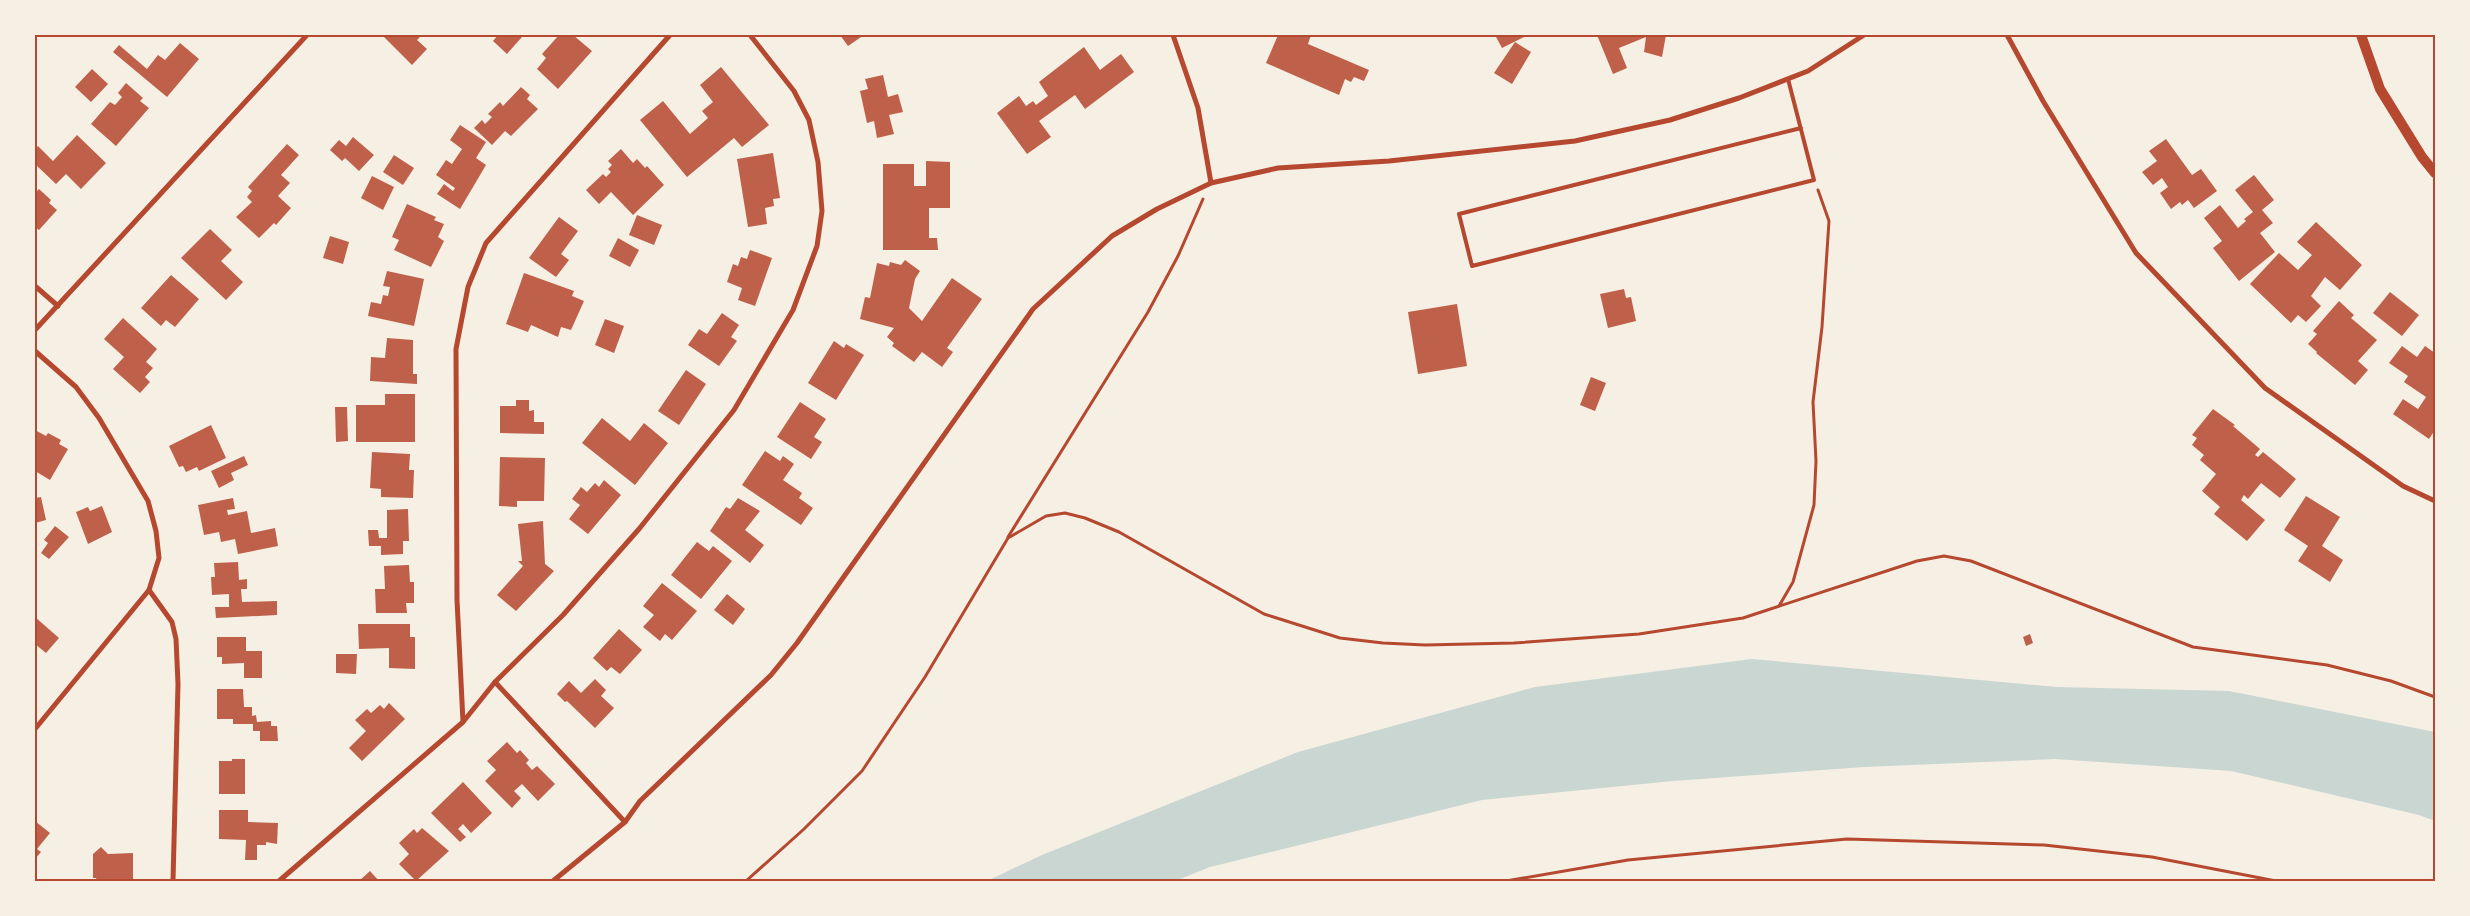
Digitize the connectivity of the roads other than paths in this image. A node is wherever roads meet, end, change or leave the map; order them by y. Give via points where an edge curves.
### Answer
1 (307, 35) edge
2 (670, 35) edge
3 (750, 35) edge
4 (1173, 35) edge
5 (1864, 35) edge
6 (2007, 35) edge
7 (2362, 35) edge
8 (1788, 79) junction
9 (1801, 128) junction
10 (2435, 173) edge
11 (1211, 183) junction
12 (35, 286) edge
13 (58, 306) junction
14 (35, 330) edge
15 (35, 351) edge
16 (2435, 501) edge
17 (149, 590) junction
18 (495, 682) junction
19 (463, 722) junction
20 (35, 729) edge
21 (625, 822) junction
22 (173, 881) edge
23 (279, 881) edge
24 (553, 881) edge

1 - 13 street
2 - 19 street via 486,243 468,287 456,349 457,600
3 - 18 street via 794,90 809,120 818,162 822,211 810,269 793,310 734,410 639,529 563,615
4 - 11 street via 1198,108
5 - 8 street via 1808,71
6 - 16 street via 2043,101 2136,253 2265,388 2403,486
7 - 10 main road via 2380,89
8 - 9 lane
8 - 11 street via 1670,120 1575,141 1389,161 1278,168
9 - 9 lane via 1459,214 1472,266 1814,180
11 - 21 street via 1157,209 1112,236 1033,309 797,643 771,675 640,801
12 - 13 street
13 - 14 street
15 - 17 street via 76,387 99,418 148,501 159,558
17 - 20 street
17 - 22 street via 172,622 176,639 178,684
18 - 19 street
18 - 21 street
19 - 23 street
21 - 24 street

